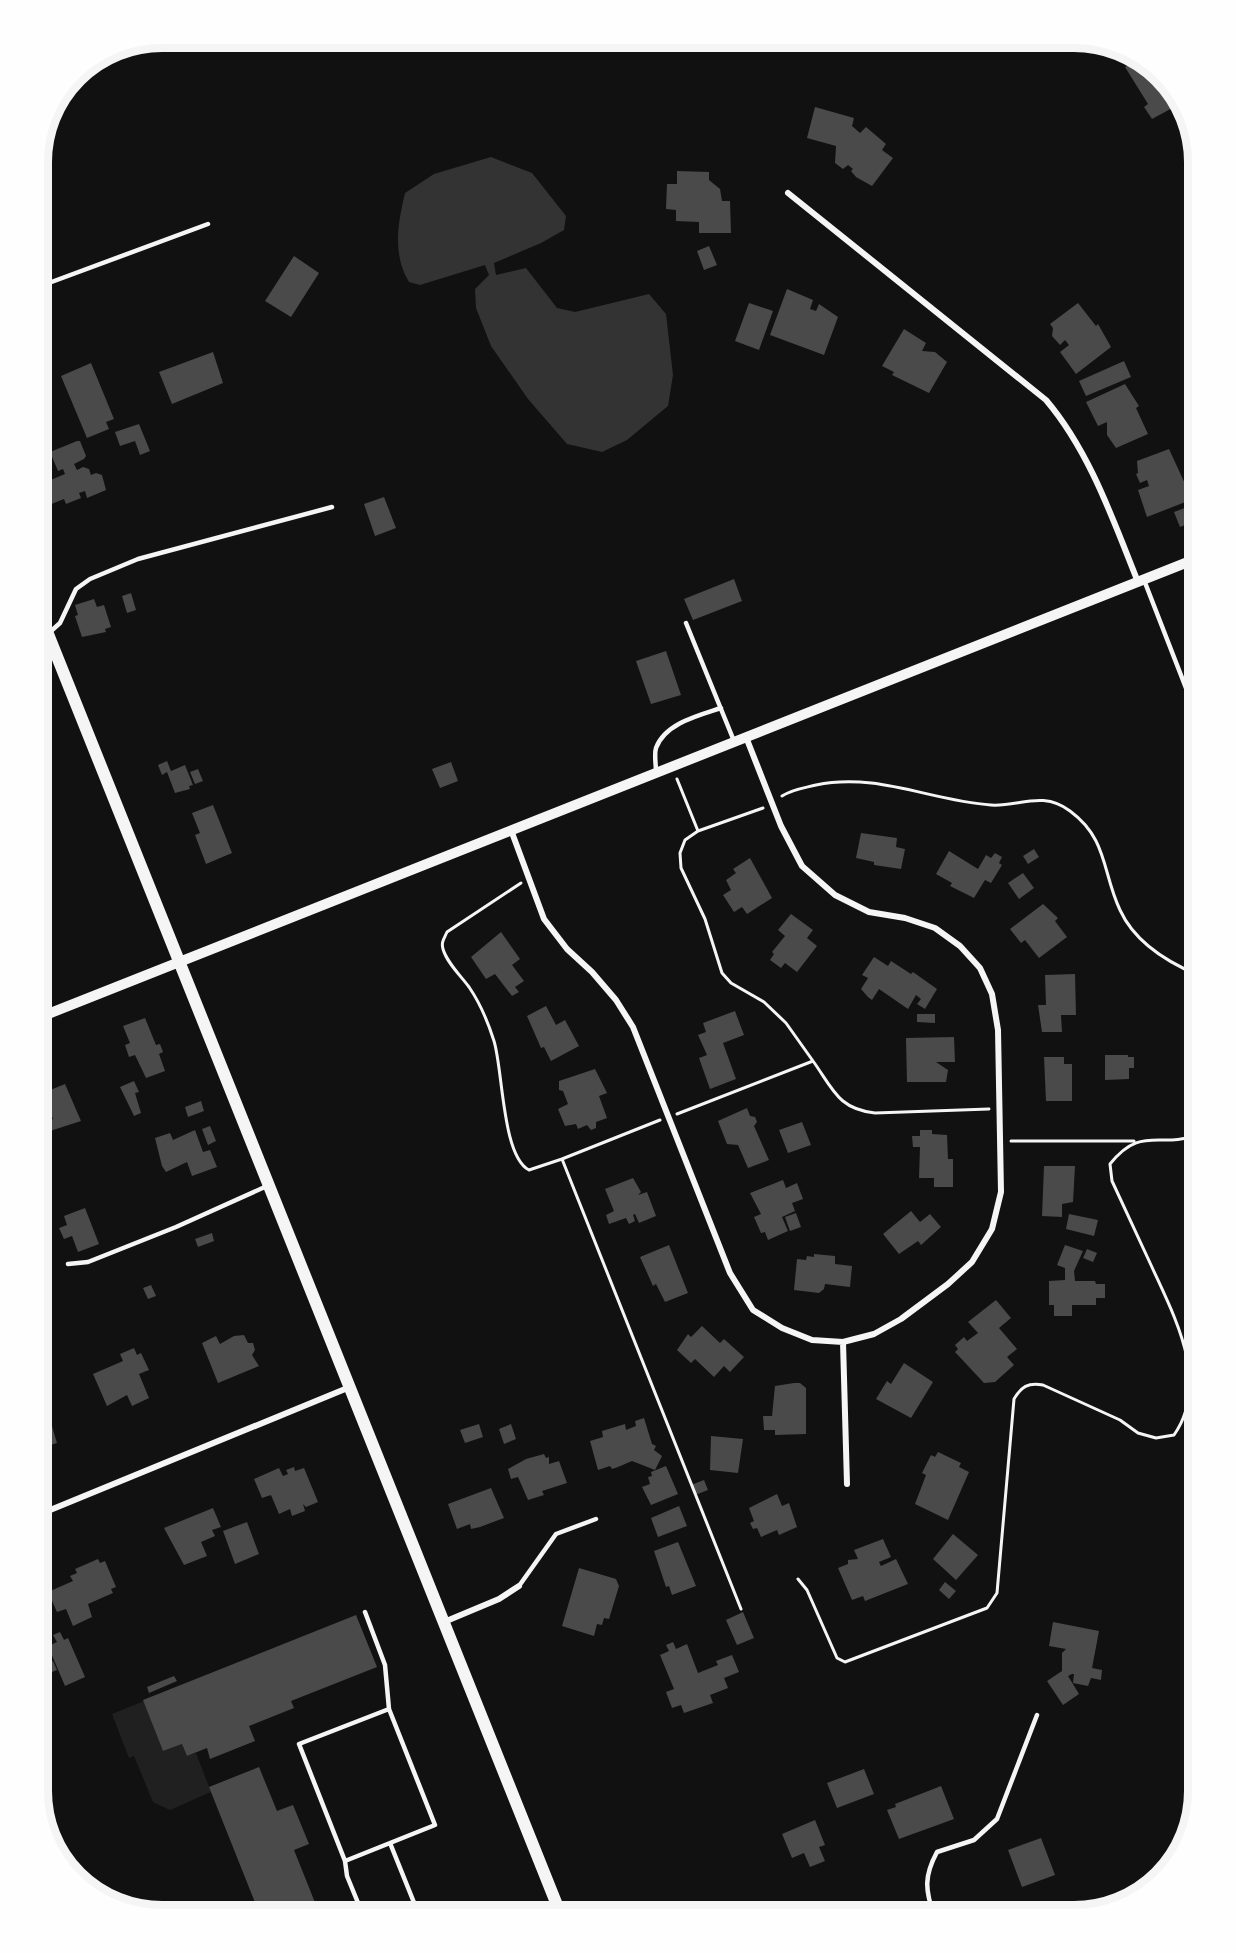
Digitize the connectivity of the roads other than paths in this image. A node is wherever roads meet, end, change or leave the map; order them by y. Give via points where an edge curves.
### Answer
1 (788, 194) dead end
2 (208, 224) dead end
3 (48, 283) edge
4 (332, 507) dead end
5 (1188, 562) edge
6 (1141, 581) junction
7 (686, 623) dead end
8 (48, 632) edge
9 (48, 635) edge
10 (1188, 694) edge
11 (721, 708) junction
12 (746, 736) junction
13 (734, 741) junction
14 (656, 772) junction
15 (512, 830) junction
16 (180, 960) junction
17 (48, 1014) edge
18 (269, 1185) junction
19 (68, 1264) dead end
20 (843, 1342) junction
21 (350, 1387) junction
22 (848, 1484) dead end
23 (48, 1511) edge
24 (596, 1519) dead end
25 (519, 1586) joint
26 (365, 1612) dead end
27 (444, 1622) junction
28 (389, 1708) junction
29 (1037, 1715) dead end
30 (390, 1843) junction
31 (345, 1861) junction
32 (359, 1905) edge
33 (415, 1905) edge
34 (557, 1905) edge
35 (930, 1905) edge

1 - 6 street via 1046,400 1094,478
2 - 3 lane
4 - 8 lane via 138,559 90,579 76,589 60,623
5 - 6 street
6 - 10 lane
6 - 12 street
7 - 11 lane
9 - 16 main road
11 - 13 lane
11 - 14 lane via 681,722 664,737 656,748
12 - 13 street
12 - 20 street via 802,866 834,895 869,912 935,928 960,946 980,968 994,1003 1002,1192 992,1228 972,1262 948,1284 902,1319 874,1334
13 - 14 street
14 - 15 street
15 - 16 street
15 - 20 street via 544,919 616,1000 633,1028 730,1273 753,1310 812,1340
16 - 17 street
16 - 18 main road
18 - 19 lane via 88,1262
18 - 21 main road
20 - 22 street
21 - 23 street
21 - 27 main road
24 - 25 lane via 556,1534
25 - 27 street via 499,1599
26 - 28 lane via 385,1665
27 - 34 main road
28 - 30 lane via 435,1825
28 - 31 lane via 299,1744
29 - 35 lane via 997,1819 974,1840 938,1852 927,1871
30 - 31 lane
30 - 33 lane
31 - 32 lane

